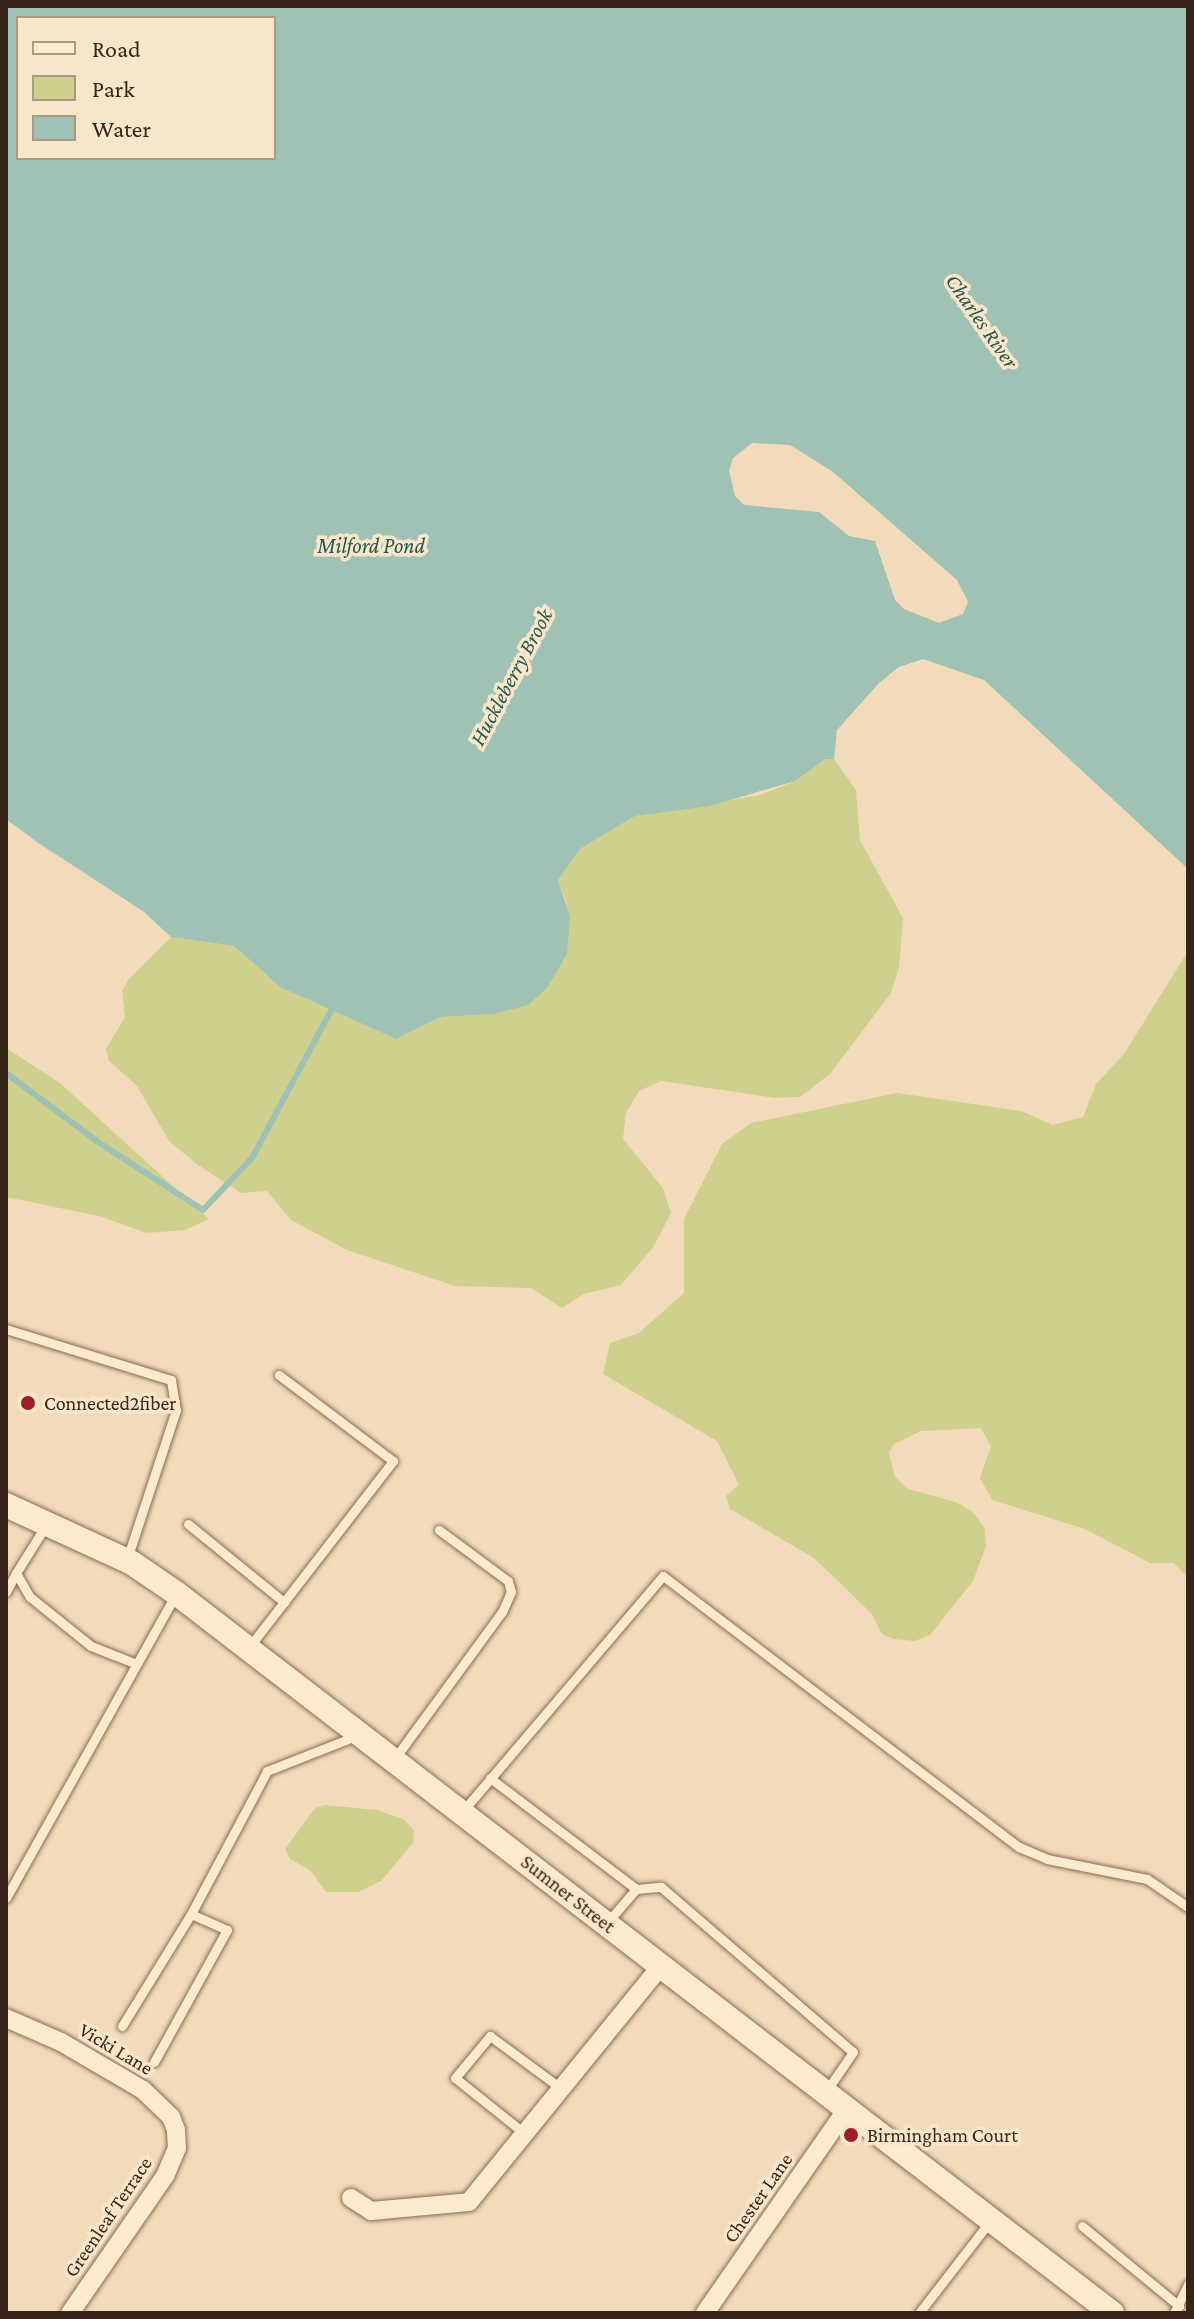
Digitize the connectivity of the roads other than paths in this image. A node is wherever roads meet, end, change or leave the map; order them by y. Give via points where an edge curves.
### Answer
1 (6, 1329) edge
2 (279, 1375) dead end
3 (6, 1505) edge
4 (47, 1522) junction
5 (188, 1524) dead end
6 (439, 1530) dead end
7 (126, 1560) junction
8 (16, 1573) junction
9 (6, 1592) edge
10 (176, 1593) junction
11 (284, 1602) junction
12 (248, 1649) junction
13 (134, 1663) junction
14 (359, 1734) junction
15 (393, 1760) junction
16 (490, 1778) junction
17 (461, 1813) junction
18 (636, 1889) junction
19 (6, 1898) edge
20 (1188, 1907) edge
21 (191, 1914) junction
22 (606, 1924) junction
23 (661, 1966) junction
24 (6, 2018) edge
25 (122, 2026) dead end
26 (154, 2062) dead end
27 (562, 2089) junction
28 (825, 2092) junction
29 (847, 2109) junction
30 (524, 2133) junction
31 (176, 2143) joint
32 (351, 2198) dead end
33 (991, 2220) junction
34 (1082, 2226) dead end
35 (1188, 2284) edge
36 (1176, 2309) edge
37 (70, 2313) edge
38 (705, 2313) edge
39 (919, 2313) edge
40 (1112, 2313) edge

1 - 7 lane via 171,1380 176,1410
2 - 11 lane via 393,1461
3 - 4 street, Sumner Street
4 - 7 street, Sumner Street
4 - 8 lane
5 - 11 lane
6 - 15 lane via 508,1581 511,1592 502,1612
7 - 10 street, Sumner Street
8 - 9 lane
8 - 13 lane via 30,1597 91,1646
10 - 12 street, Sumner Street
10 - 13 lane
11 - 12 lane
12 - 14 street, Sumner Street
13 - 19 lane
14 - 15 street, Sumner Street
14 - 21 lane via 267,1771
15 - 17 street, Sumner Street
16 - 17 lane
16 - 18 lane
16 - 20 lane via 663,1576 1019,1847 1047,1859 1147,1879
17 - 22 street, Sumner Street
18 - 22 lane
18 - 28 lane via 661,1887 853,2052
21 - 25 lane
21 - 26 lane via 227,1930
22 - 23 street, Sumner Street
23 - 27 street
23 - 28 street, Sumner Street
24 - 31 street, Vicki Lane via 61,2042 143,2090 171,2117
27 - 30 street
27 - 30 lane via 490,2036 455,2078
28 - 29 street, Sumner Street
29 - 33 street, Sumner Street
29 - 38 street, Chester Lane
30 - 32 street via 469,2202 371,2211
31 - 37 street, Greenleaf Terrace via 165,2176
33 - 39 lane
33 - 40 street, Sumner Street
34 - 36 lane
35 - 36 lane

